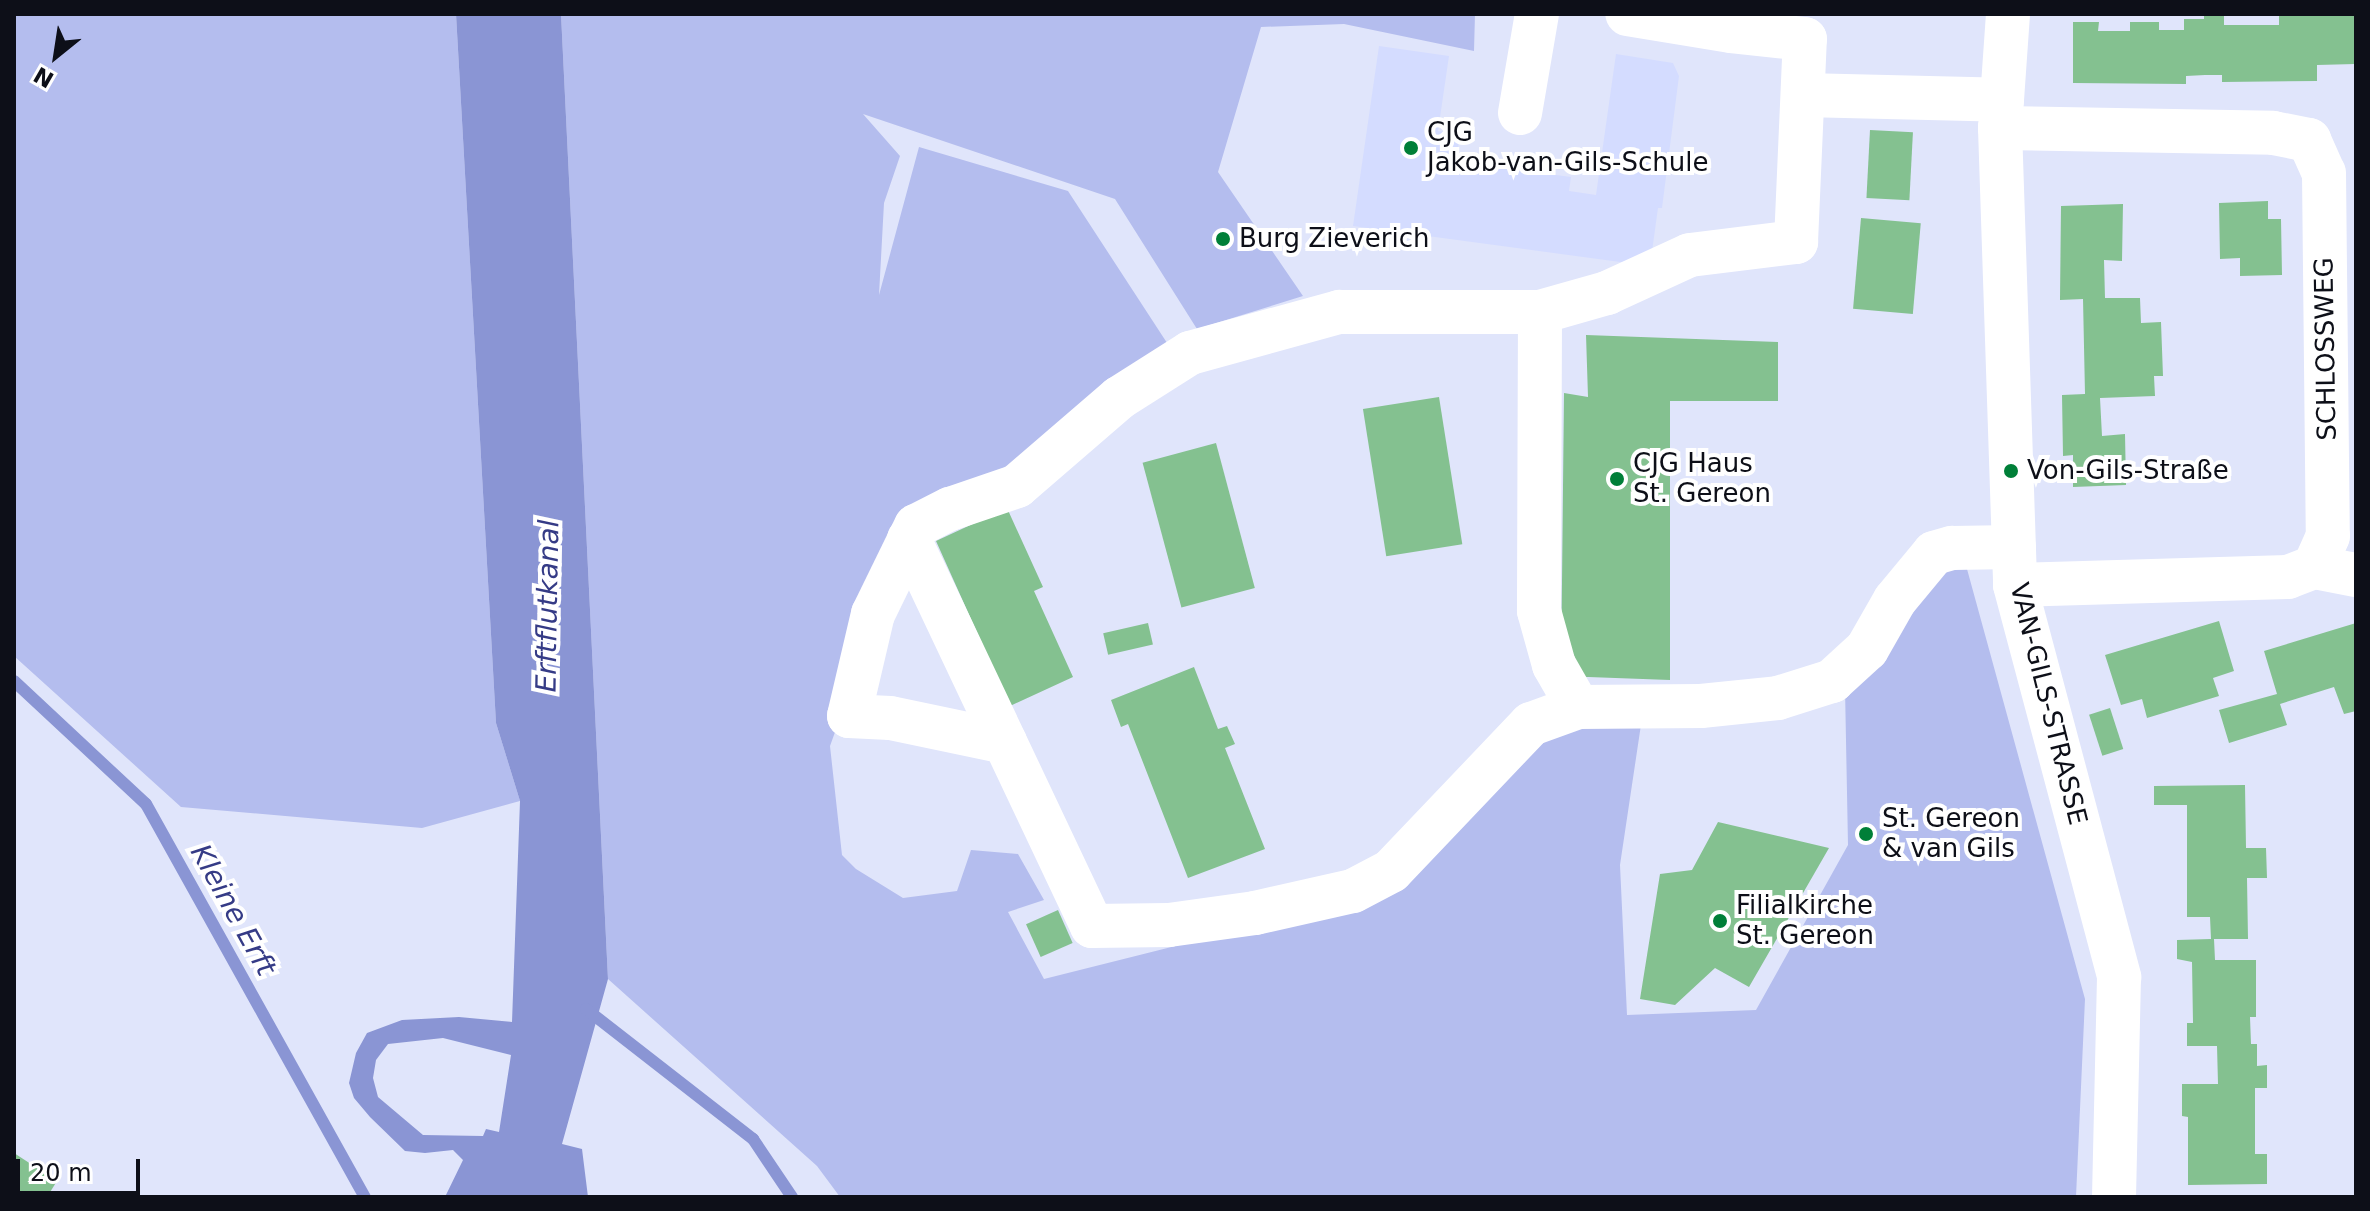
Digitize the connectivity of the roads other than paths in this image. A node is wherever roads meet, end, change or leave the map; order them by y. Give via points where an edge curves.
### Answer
1 (1537, 14) edge
2 (1627, 14) edge
3 (2008, 14) edge
4 (1803, 95) junction
5 (1520, 113) dead end
6 (2001, 114) junction
7 (1540, 312) junction
8 (909, 539) junction
9 (2014, 566) junction
10 (2314, 567) junction
11 (2356, 575) edge
12 (1578, 707) junction
13 (1005, 742) junction
14 (2114, 1197) edge

1 - 5 street
2 - 4 street via 1805,39
3 - 6 street, VAN-GILS-STRASSE
4 - 6 street
4 - 7 street via 1796,242 1690,255 1607,293
6 - 9 street, VAN-GILS-STRASSE
6 - 10 street, SCHLOSSWEG via 2309,140 2324,173 2328,536
7 - 8 street via 1339,312 1190,353 1119,398 1017,486 950,509 916,526
7 - 12 street via 1539,611 1554,665
8 - 13 street
8 - 13 street via 873,614 849,716 890,718
9 - 10 street via 2288,577
9 - 12 street via 1952,548 1934,553 1895,600 1867,649 1832,681 1778,698 1701,706
9 - 14 street, VAN-GILS-STRASSE via 2119,977
10 - 11 street
12 - 13 street via 1531,724 1391,871 1353,891 1169,925 1092,926

